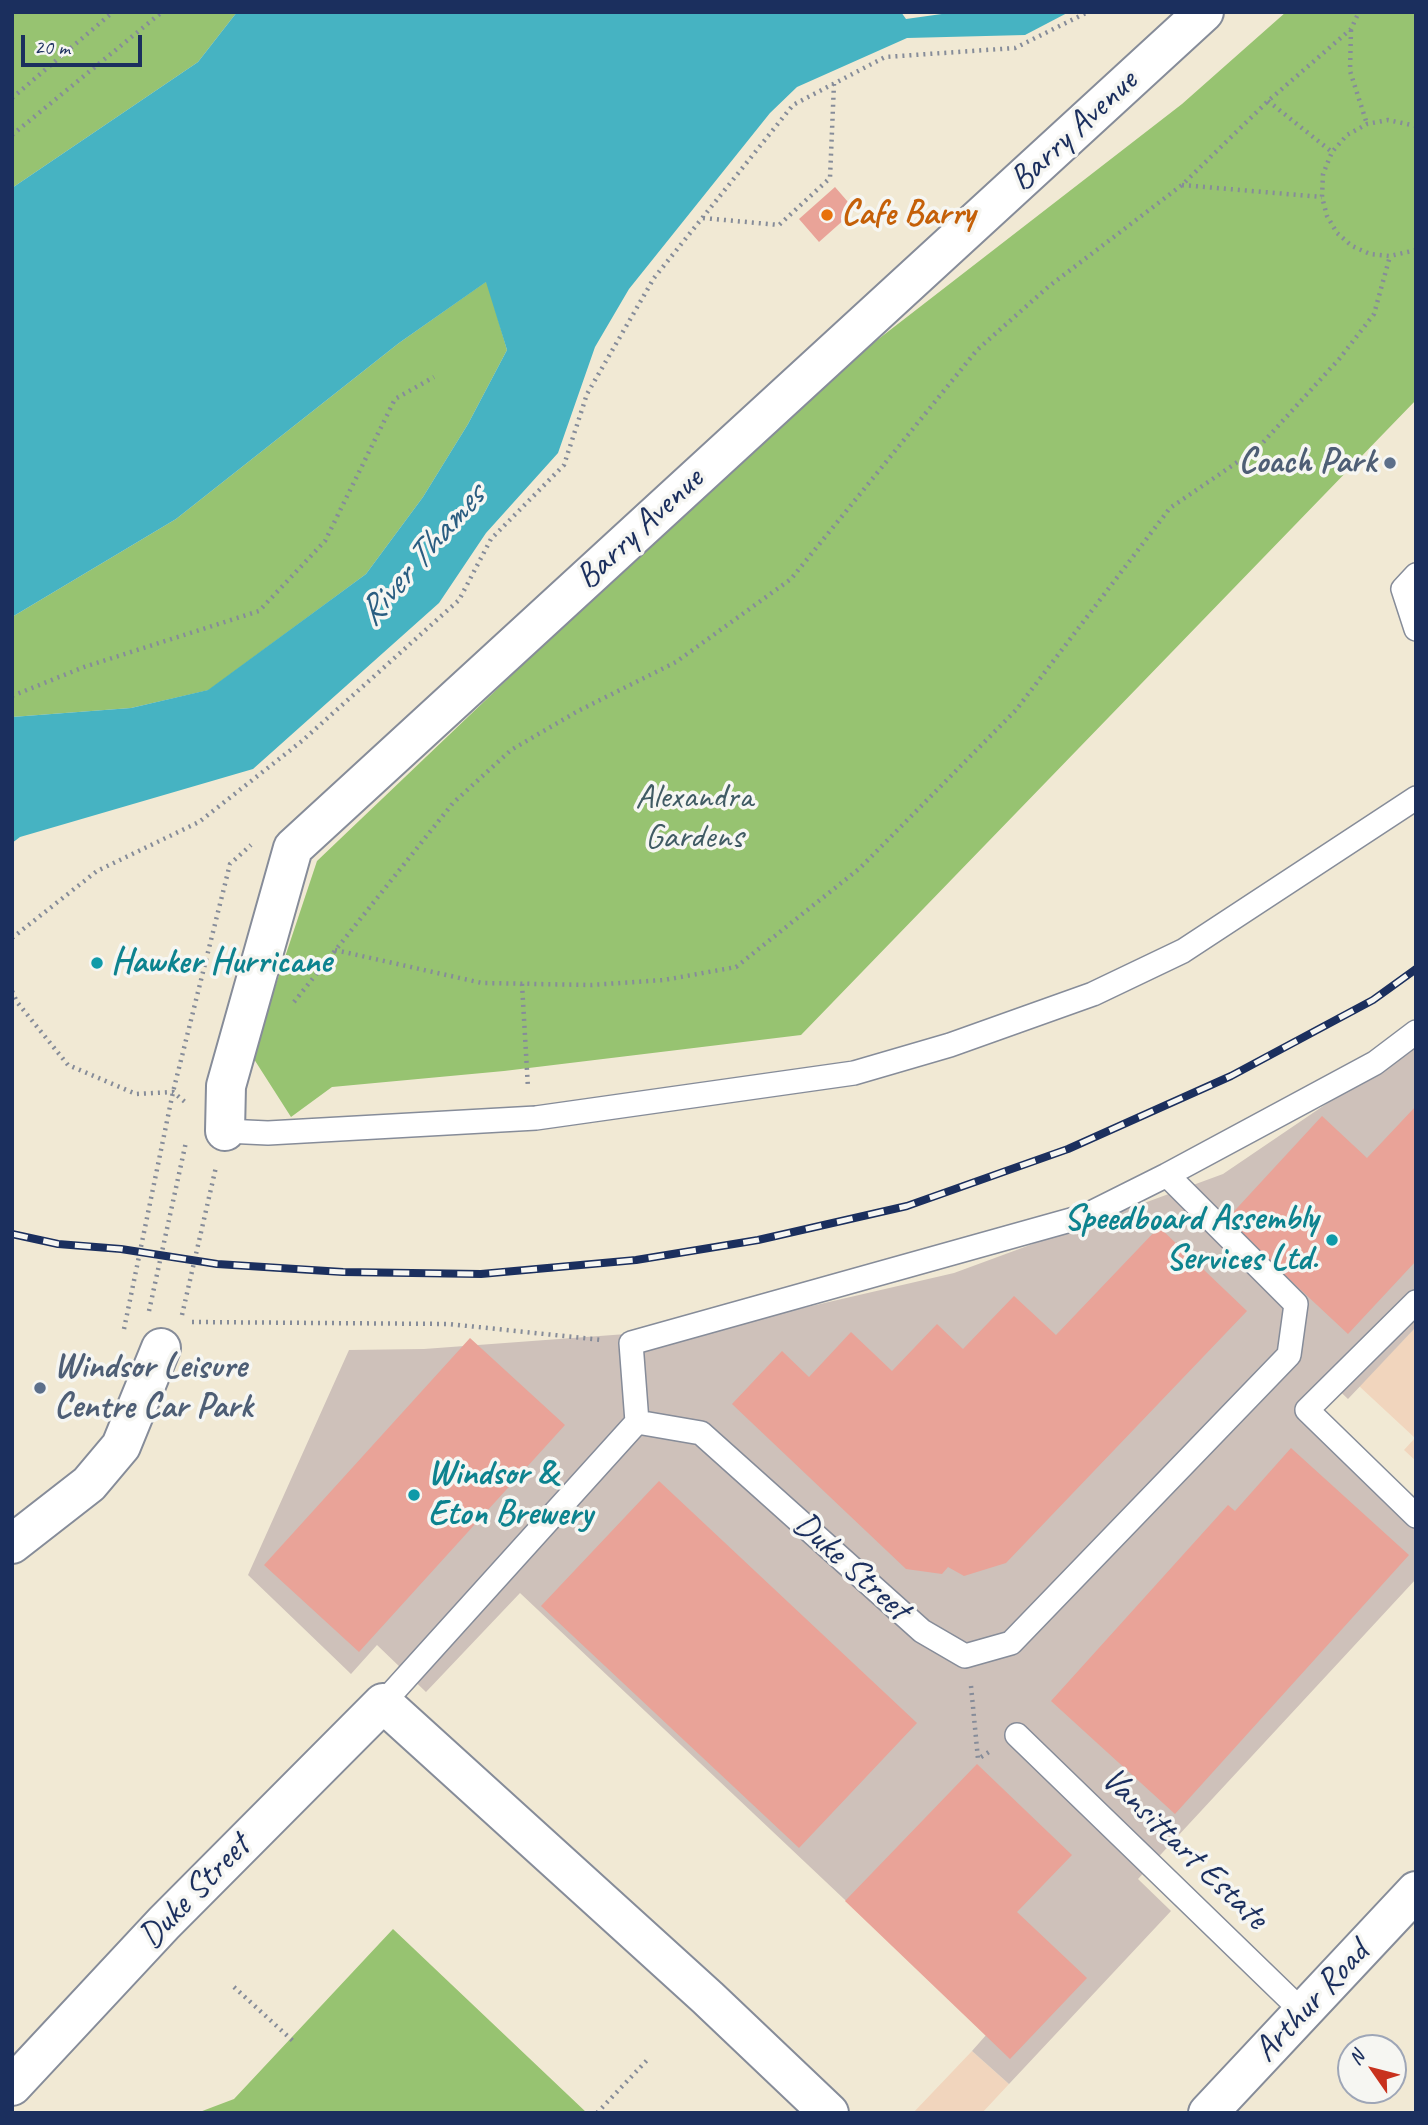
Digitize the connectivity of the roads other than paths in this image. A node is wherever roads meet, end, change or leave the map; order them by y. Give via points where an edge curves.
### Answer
1 (1204, 12) edge
2 (1416, 575) edge
3 (1416, 629) edge
4 (1416, 798) edge
5 (1416, 1032) edge
6 (206, 1133) joint
7 (1167, 1175) junction
8 (1416, 1302) edge
9 (171, 1335) road end
10 (636, 1422) junction
11 (1416, 1516) edge
12 (12, 1544) edge
13 (383, 1703) junction
14 (1017, 1735) road end
15 (1416, 1891) edge
16 (1303, 2012) junction
17 (12, 2086) edge
18 (828, 2113) edge
19 (1208, 2113) edge

1 - 6 street, Barry Avenue via 293,848 226,1086
2 - 3 lane via 1403,589
4 - 6 lane via 1183,951 1093,994 950,1045 854,1073 531,1118
5 - 7 lane via 1375,1063
7 - 10 lane via 1085,1216 631,1343
7 - 10 lane, Duke Street via 1296,1304 1289,1355 1011,1643 965,1656 922,1631 701,1433
8 - 11 lane via 1307,1410
9 - 12 street via 121,1446 97,1475
10 - 13 lane, Duke Street
13 - 17 street, Duke Street via 164,1923
13 - 18 street via 708,1997
14 - 16 lane, Vansittart Estate
15 - 16 street, Arthur Road
16 - 19 street, Arthur Road

